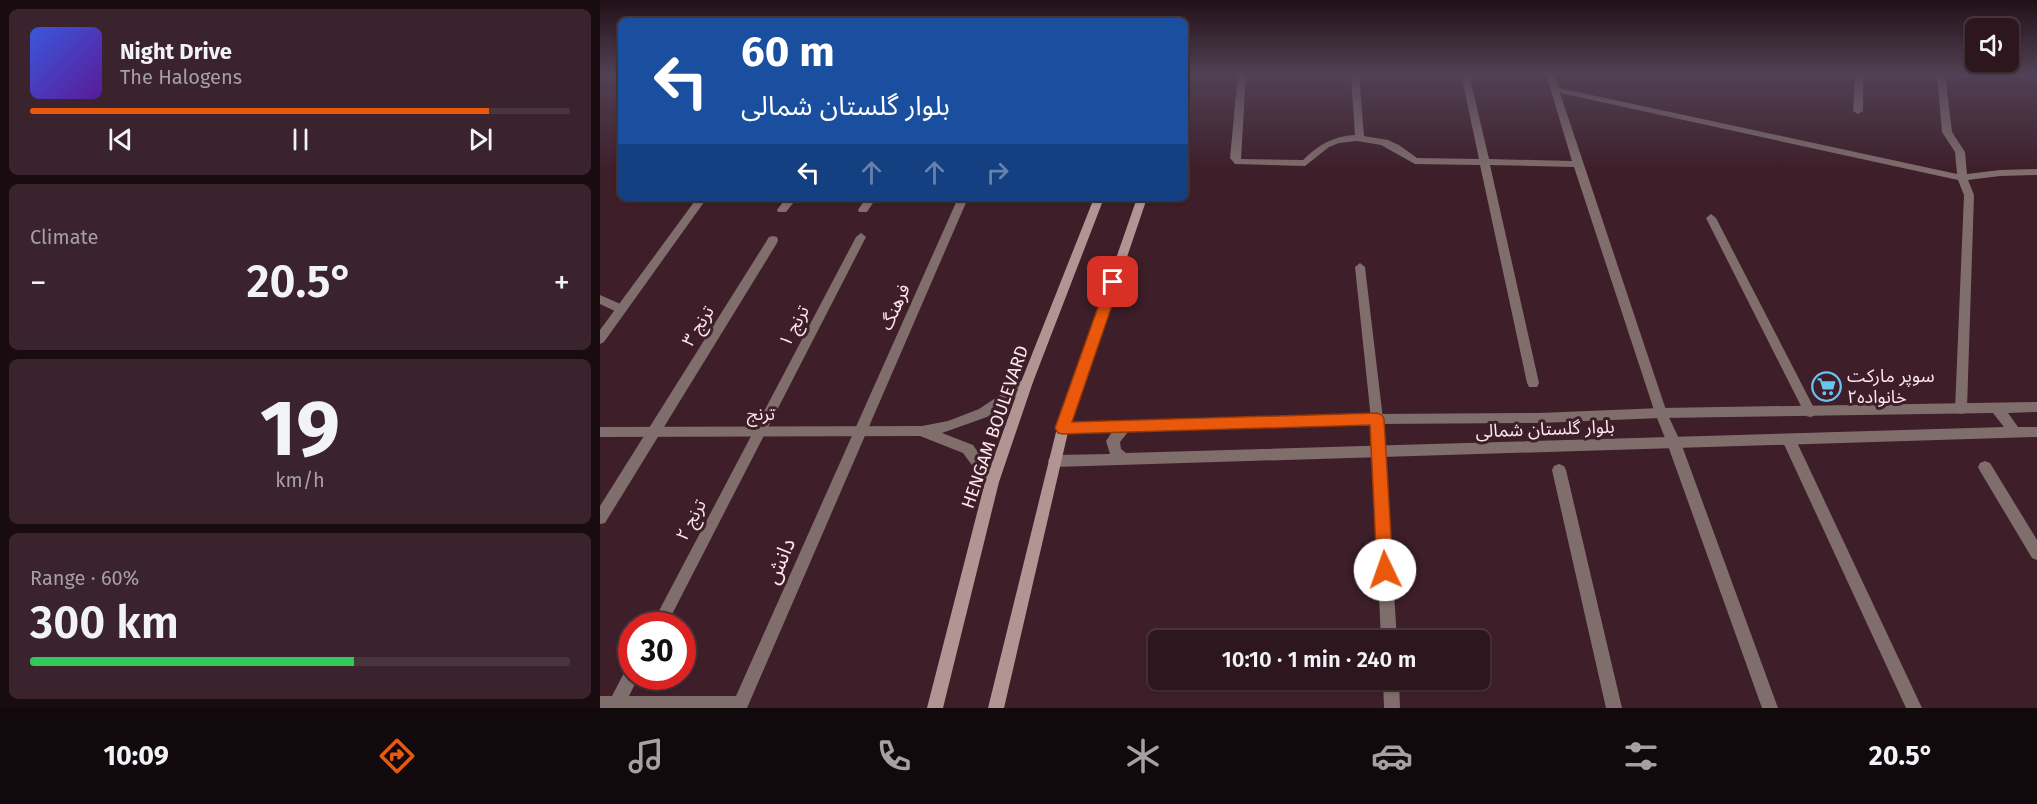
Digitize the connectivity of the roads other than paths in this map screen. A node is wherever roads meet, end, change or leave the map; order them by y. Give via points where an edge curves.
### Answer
1 (1239, 107) edge
2 (1357, 107) edge
3 (1473, 107) edge
4 (1562, 107) edge
5 (1635, 107) edge
6 (1858, 107) edge
7 (1944, 107) edge
8 (1858, 111) dead end
9 (1359, 139) junction
10 (1485, 162) junction
11 (1578, 164) junction
12 (2037, 172) edge
13 (1962, 178) junction
14 (700, 201) edge
15 (790, 201) edge
16 (869, 201) edge
17 (962, 201) edge
18 (1098, 201) edge
19 (1142, 201) edge
20 (782, 210) dead end
21 (863, 210) dead end
22 (1711, 218) dead end
23 (861, 237) dead end
24 (773, 240) dead end
25 (1360, 267) dead end
26 (600, 299) edge
27 (621, 309) junction
28 (600, 339) edge
29 (1027, 382) junction
30 (1533, 383) dead end
31 (2037, 407) edge
32 (1997, 408) junction
33 (1961, 409) junction
34 (1810, 412) junction
35 (1661, 413) junction
36 (1377, 419) junction
37 (1124, 427) junction
38 (1063, 428) junction
39 (922, 431) junction
40 (600, 432) edge
41 (653, 432) junction
42 (759, 432) junction
43 (859, 432) junction
44 (2037, 432) edge
45 (2015, 433) junction
46 (1789, 440) junction
47 (1674, 443) junction
48 (1379, 453) junction
49 (1124, 459) junction
50 (1055, 461) junction
51 (1985, 467) dead end
52 (1559, 470) dead end
53 (992, 482) junction
54 (600, 518) edge
55 (2037, 553) edge
56 (665, 612) edge
57 (1388, 630) edge
58 (621, 690) edge
59 (1391, 690) edge
60 (610, 705) edge
61 (740, 706) edge
62 (935, 708) edge
63 (996, 708) edge
64 (1392, 708) edge
65 (1614, 708) edge
66 (1770, 708) edge
67 (1914, 708) edge

1 - 9 street via 1235,158 1238,162 1305,163 1324,146 1338,140
2 - 9 street
3 - 10 street
4 - 11 street
5 - 13 street
6 - 8 street
7 - 13 street via 1947,132 1960,152
9 - 10 street via 1388,143 1404,150 1415,161
10 - 11 street
10 - 30 street
11 - 35 street
12 - 13 street
13 - 33 street via 1969,195
14 - 27 street
15 - 20 street
16 - 21 street
17 - 43 street, فرهنگ
18 - 29 main road, HENGAM BOULEVARD
19 - 38 main road
22 - 34 street
23 - 42 street, ترنج ۱
24 - 41 street, ترنج ۳
25 - 36 street
26 - 27 street
27 - 28 street
29 - 39 street via 983,413
29 - 53 main road, HENGAM BOULEVARD
31 - 32 street, بلوار گلستان شمالی
32 - 33 street, بلوار گلستان شمالی
32 - 45 street
33 - 34 street, بلوار گلستان شمالی
34 - 35 street, بلوار گلستان شمالی
35 - 36 street, بلوار گلستان شمالی
35 - 47 street
36 - 37 street, بلوار گلستان شمالی
36 - 48 street
37 - 38 street, بلوار گلستان شمالی
37 - 49 street via 1113,441 1113,449
38 - 50 main road
39 - 43 street, ترنج
39 - 53 street via 968,449
40 - 41 street, ترنج
41 - 42 street, ترنج
41 - 54 street, ترنج ۳
42 - 43 street, ترنج
42 - 56 street, ترنج ۲
43 - 61 street, دانش
44 - 45 street, بلوار گلستان شمالی
45 - 46 street, بلوار گلستان شمالی
46 - 47 street, بلوار گلستان شمالی
46 - 67 street
47 - 48 street, بلوار گلستان شمالی
47 - 66 street
48 - 49 street, بلوار گلستان شمالی
48 - 57 street
49 - 50 street, بلوار گلستان شمالی
50 - 63 main road
51 - 55 street
52 - 65 street
53 - 62 main road, HENGAM BOULEVARD
58 - 60 street
59 - 64 street
60 - 61 street

